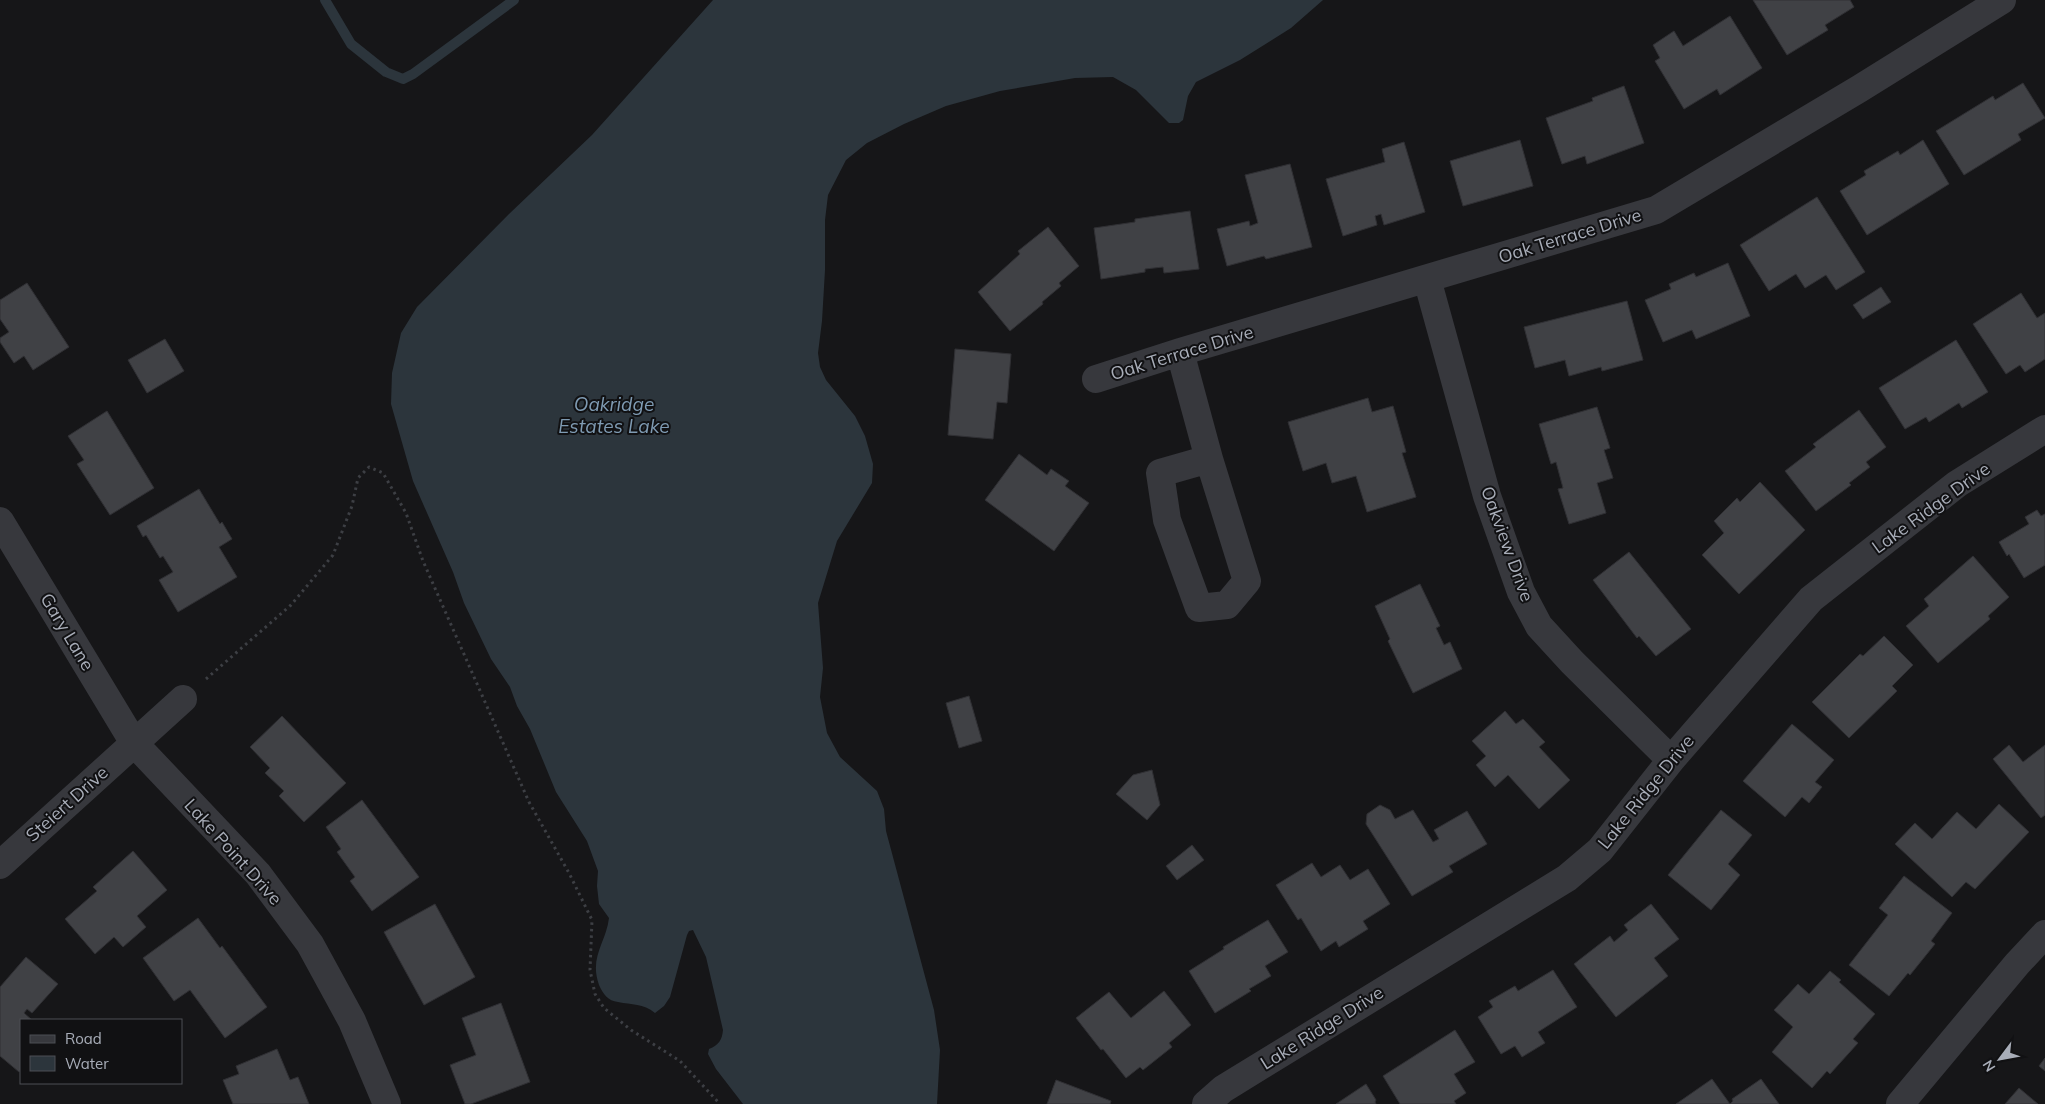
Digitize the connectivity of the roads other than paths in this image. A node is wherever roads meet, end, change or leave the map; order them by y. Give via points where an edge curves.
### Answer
1 (2002, 0) edge
2 (1427, 280) junction
3 (1180, 352) junction
4 (1096, 379) dead end
5 (2045, 429) edge
6 (1209, 459) junction
7 (0, 521) edge
8 (183, 700) road end
9 (134, 743) junction
10 (1671, 760) junction
11 (0, 865) edge
12 (2045, 934) edge
13 (386, 1104) edge
14 (1206, 1104) edge
15 (1900, 1104) edge

1 - 2 street, Oak Terrace Drive via 1656,210
2 - 3 street, Oak Terrace Drive
2 - 10 street, Oakview Drive via 1488,496 1521,592 1539,626
3 - 4 street, Oak Terrace Drive
3 - 6 street
5 - 10 street, Lake Ridge Drive via 1958,484 1811,599
6 - 6 street via 1248,581 1227,605 1199,608 1167,520 1160,473
7 - 9 street, Gary Lane
8 - 9 street, Steiert Drive
9 - 11 street, Steiert Drive
9 - 13 street, Lake Point Drive via 258,874 310,944 352,1021
10 - 14 street, Lake Ridge Drive via 1600,850 1567,878 1223,1089
12 - 15 street

